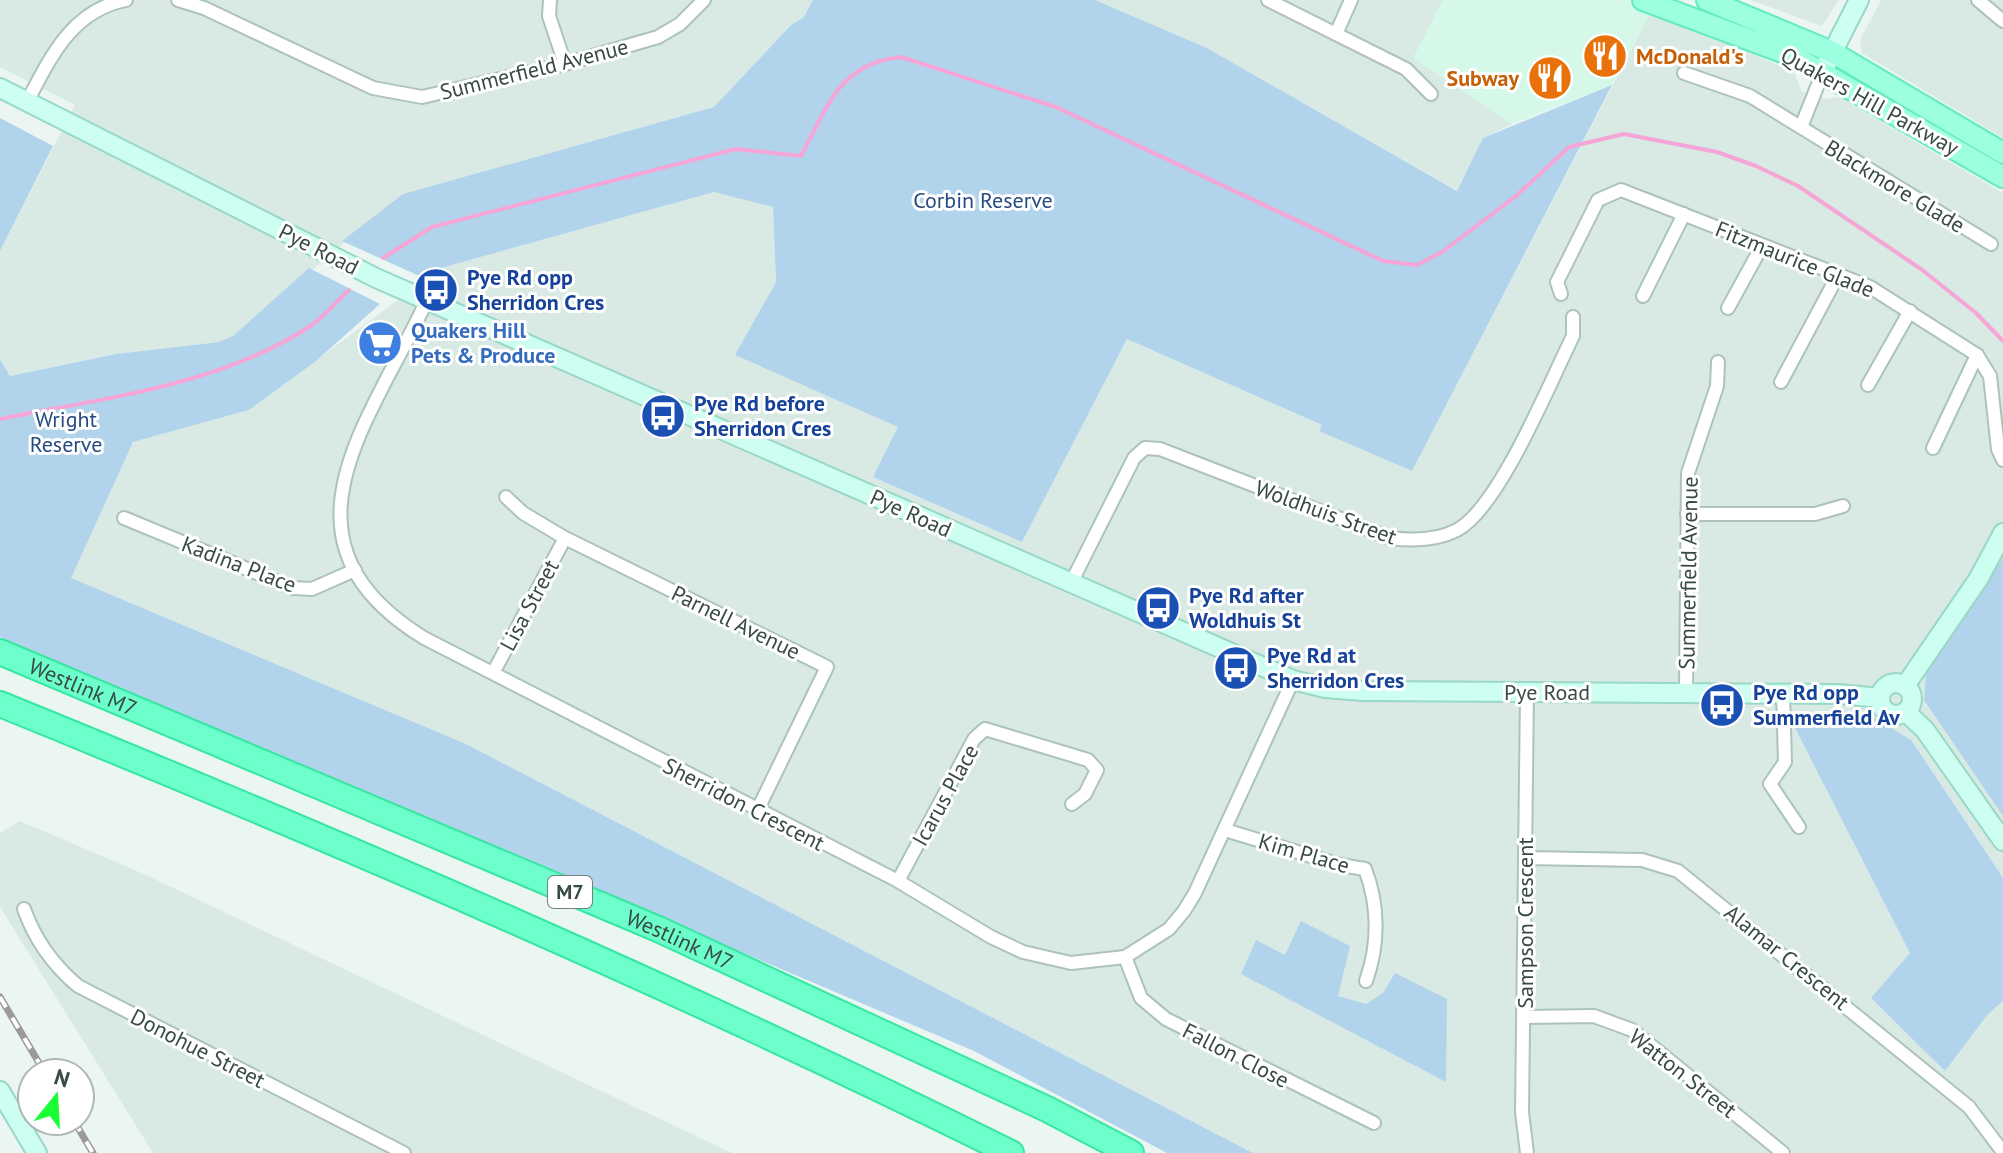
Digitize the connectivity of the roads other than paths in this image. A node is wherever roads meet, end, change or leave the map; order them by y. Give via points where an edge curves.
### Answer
1 (126, 0) edge
2 (178, 0) edge
3 (550, 0) edge
4 (704, 0) edge
5 (1268, 0) edge
6 (1351, 0) edge
7 (1643, 0) edge
8 (1707, 0) edge
9 (1859, 0) edge
10 (1978, 0) edge
11 (2003, 21) edge
12 (1336, 34) junction
13 (1832, 52) junction
14 (565, 64) junction
15 (1823, 72) junction
16 (1684, 73) dead end
17 (0, 88) edge
18 (1431, 94) dead end
19 (27, 102) junction
20 (1796, 124) junction
21 (2003, 153) edge
22 (2003, 177) edge
23 (1684, 214) junction
24 (1991, 244) dead end
25 (1762, 246) junction
26 (1838, 275) junction
27 (1561, 294) dead end
28 (1643, 296) dead end
29 (427, 300) junction
30 (1728, 308) dead end
31 (1910, 311) junction
32 (1573, 317) dead end
33 (1977, 355) junction
34 (1718, 362) dead end
35 (1781, 382) dead end
36 (1868, 385) dead end
37 (1933, 448) dead end
38 (2003, 460) edge
39 (506, 497) dead end
40 (1843, 506) dead end
41 (1687, 514) junction
42 (124, 518) dead end
43 (2003, 533) edge
44 (565, 538) junction
45 (355, 570) junction
46 (1071, 583) junction
47 (0, 652) edge
48 (493, 673) junction
49 (1293, 680) junction
50 (1905, 686) junction
51 (1527, 692) junction
52 (1686, 692) junction
53 (1783, 693) junction
54 (1880, 698) junction
55 (0, 704) edge
56 (1906, 712) junction
57 (1072, 804) dead end
58 (757, 811) junction
59 (1799, 827) dead end
60 (1225, 830) junction
61 (2003, 841) edge
62 (1525, 858) junction
63 (898, 881) junction
64 (24, 909) dead end
65 (1125, 957) junction
66 (1366, 981) dead end
67 (1525, 1017) junction
68 (0, 1091) edge
69 (1374, 1123) dead end
70 (2003, 1152) edge
71 (37, 1153) edge
72 (404, 1153) edge
73 (1011, 1153) edge
74 (1131, 1153) edge
75 (1527, 1153) edge
76 (1783, 1153) edge

1 - 19 street via 72,28
2 - 14 street, Summerfield Avenue via 397,95 422,97
3 - 14 street via 549,16
4 - 14 street, Summerfield Avenue via 667,33
5 - 12 street
6 - 12 street
7 - 15 main road, Quakers Hill Parkway via 1757,40
8 - 13 main road, Quakers Hill Parkway
9 - 13 street
10 - 11 street
12 - 18 street via 1406,69
13 - 15 street
13 - 21 main road, Quakers Hill Parkway
15 - 20 street
15 - 22 main road, Quakers Hill Parkway
16 - 20 street, Blackmore Glade via 1754,99
17 - 19 street, Pye Road
19 - 29 street, Pye Road
20 - 24 street, Blackmore Glade
23 - 25 street, Fitzmaurice Glade
23 - 27 street, Fitzmaurice Glade via 1621,190 1598,200 1557,282
23 - 28 street
25 - 26 street, Fitzmaurice Glade
25 - 30 street
26 - 31 street, Fitzmaurice Glade
26 - 35 street
29 - 45 street, Sherridon Crescent via 344,472 340,512
29 - 46 street, Pye Road
31 - 33 street, Fitzmaurice Glade
31 - 36 street
32 - 46 street, Woldhuis Street via 1573,336 1494,492 1472,520 1441,537 1390,538 1143,442
33 - 37 street
33 - 38 street via 1990,376
34 - 41 street, Summerfield Avenue via 1717,386 1690,461
39 - 44 street, Parnell Avenue
40 - 41 street via 1815,514
41 - 52 street, Summerfield Avenue
42 - 45 street, Kadina Place via 293,588 312,589
43 - 50 street via 1979,578
44 - 48 street, Lisa Street
44 - 58 street, Parnell Avenue via 827,667
45 - 48 street, Sherridon Crescent via 382,610
46 - 49 street, Pye Road
47 - 74 highway, Westlink M7 / M7 via 658,929
48 - 58 street, Sherridon Crescent
49 - 51 street, Pye Road via 1343,690
49 - 60 street, Sherridon Crescent
50 - 54 street via 1889,685
50 - 56 street via 1912,699
51 - 52 street, Pye Road
51 - 62 street, Sampson Crescent
52 - 53 street, Pye Road
53 - 54 street, Pye Road
53 - 59 street via 1785,762 1770,784
54 - 56 street via 1891,714
55 - 73 highway, Westlink M7 / M7 via 524,924
56 - 61 street via 1925,730
57 - 63 street, Icarus Place via 1094,781 1097,770 1088,760 985,729 974,739
58 - 63 street, Sherridon Crescent
60 - 65 street, Sherridon Crescent via 1184,911 1169,929
60 - 66 street, Kim Place via 1365,869 1375,896 1374,959
62 - 67 street, Sampson Crescent
62 - 70 street, Alamar Crescent via 1642,860 1678,871 1969,1107
63 - 65 street, Sherridon Crescent via 1023,952 1071,963
64 - 72 street, Donohue Street via 53,961 78,986
65 - 69 street, Fallon Close via 1141,998 1166,1019
67 - 75 street, Sampson Crescent via 1522,1112
67 - 76 street, Watton Street via 1594,1016 1632,1030
68 - 71 street

